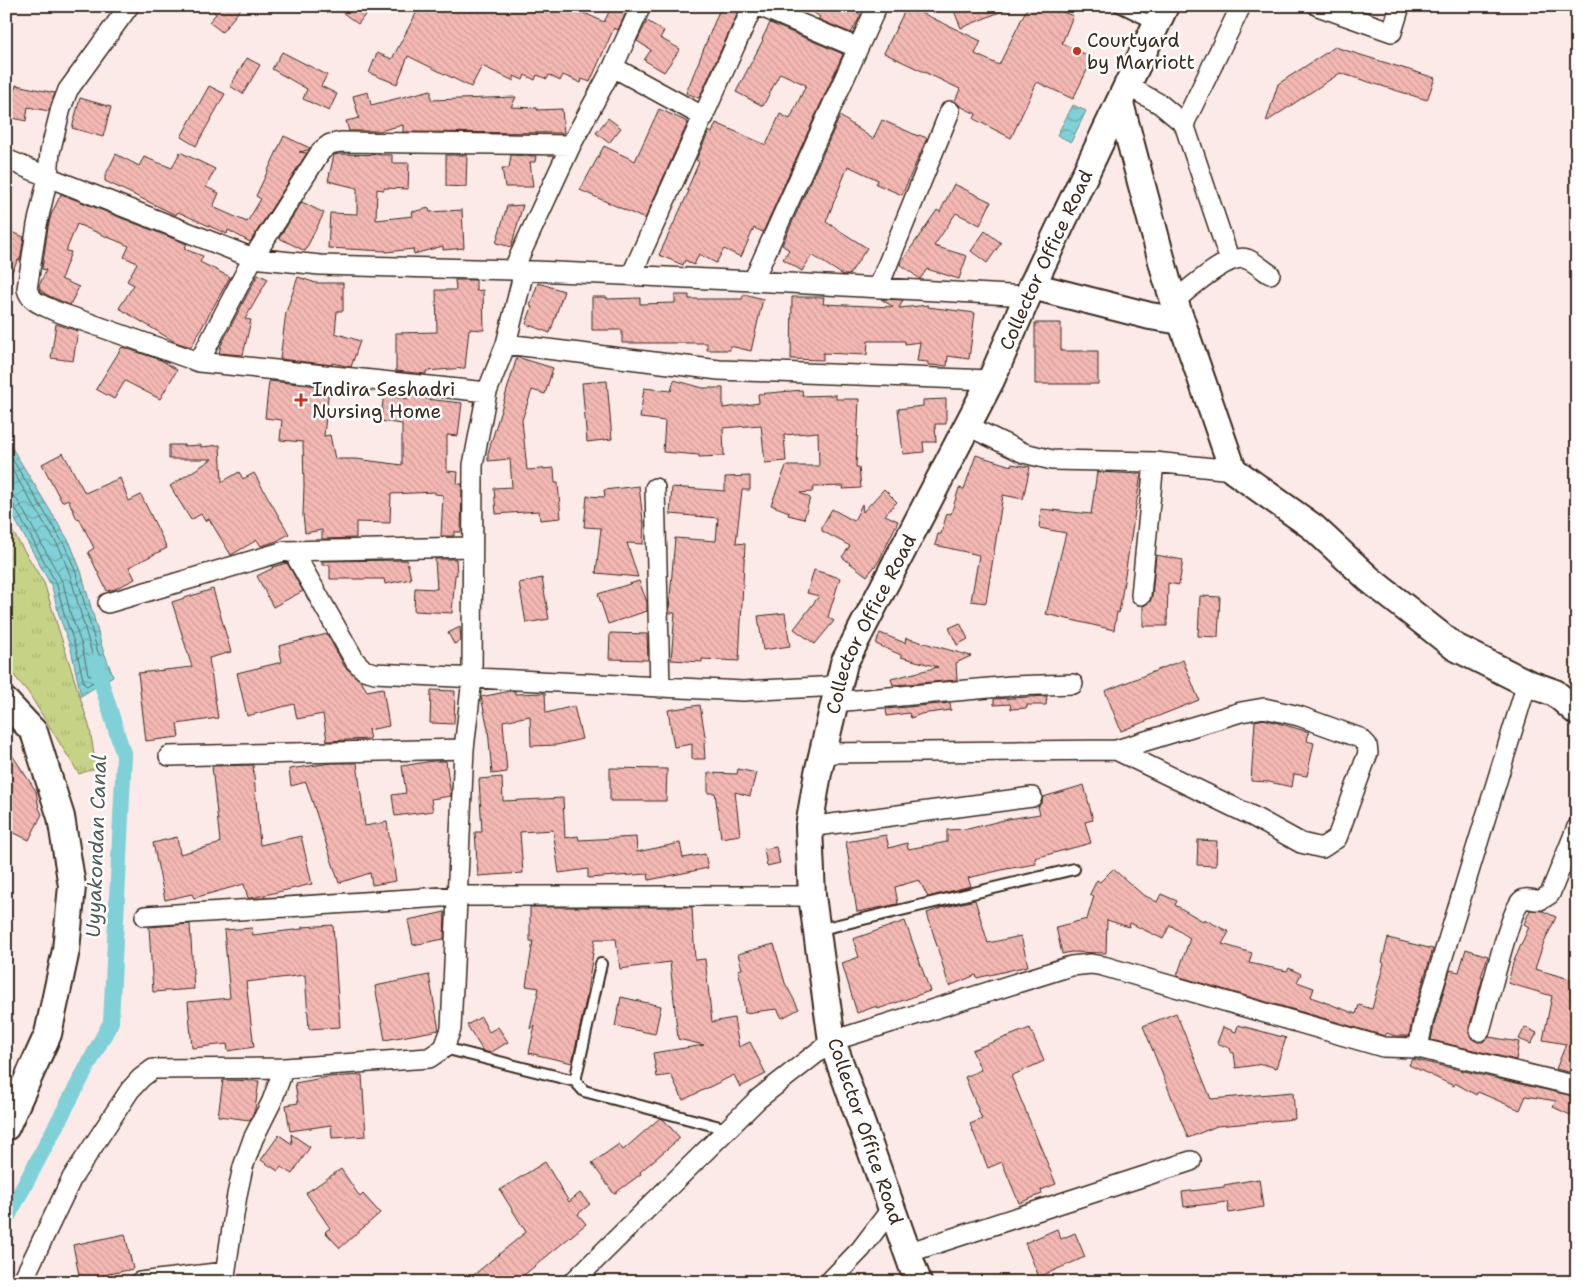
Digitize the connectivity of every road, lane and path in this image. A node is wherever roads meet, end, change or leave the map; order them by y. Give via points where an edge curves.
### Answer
1 (129, 6) edge
2 (641, 6) edge
3 (753, 6) edge
4 (759, 6) edge
5 (877, 6) edge
6 (1119, 6) edge
7 (1242, 6) edge
8 (1318, 6) edge
9 (1400, 6) edge
10 (1161, 15) edge
11 (858, 48) junction
12 (613, 67) junction
13 (1124, 94) junction
14 (950, 111) dead end
15 (704, 117) junction
16 (1184, 124) junction
17 (571, 144) junction
18 (6, 159) edge
19 (48, 177) junction
20 (253, 258) junction
21 (1230, 260) junction
22 (518, 270) junction
23 (1270, 274) dead end
24 (631, 276) junction
25 (754, 281) junction
26 (878, 288) junction
27 (1030, 291) junction
28 (1178, 311) junction
29 (506, 344) junction
30 (199, 362) junction
31 (991, 380) junction
32 (487, 392) junction
33 (968, 426) junction
34 (1154, 462) junction
35 (1234, 470) junction
36 (655, 488) dead end
37 (472, 547) junction
38 (285, 551) junction
39 (1141, 595) dead end
40 (108, 603) dead end
41 (472, 679) junction
42 (1527, 683) junction
43 (1073, 684) dead end
44 (660, 688) junction
45 (837, 694) junction
46 (6, 702) edge
47 (1577, 712) edge
48 (464, 749) junction
49 (1116, 750) junction
50 (823, 753) junction
51 (169, 756) dead end
52 (1032, 797) dead end
53 (809, 827) junction
54 (1577, 827) edge
55 (1074, 869) dead end
56 (458, 896) junction
57 (812, 896) junction
58 (145, 916) dead end
59 (817, 930) junction
60 (602, 964) dead end
61 (1480, 1031) dead end
62 (832, 1041) junction
63 (444, 1048) junction
64 (1418, 1048) junction
65 (284, 1068) junction
66 (575, 1081) junction
67 (1577, 1086) edge
68 (6, 1127) edge
69 (727, 1129) junction
70 (1191, 1161) dead end
71 (892, 1208) junction
72 (907, 1253) junction
73 (225, 1277) edge
74 (22, 1282) edge
75 (140, 1282) edge
76 (573, 1282) edge
77 (829, 1282) edge
78 (918, 1282) edge

1 - 19 street via 68,90 56,124
2 - 12 street
3 - 15 street
4 - 11 street
5 - 11 street
6 - 10 lane
7 - 16 street
8 - 9 street via 1392,32
10 - 13 street, Collector Office Road
11 - 25 street
12 - 15 street
12 - 17 street
13 - 16 street via 1160,104
13 - 27 street, Collector Office Road
13 - 28 street via 1167,280
14 - 26 street
15 - 24 street
16 - 21 street
17 - 20 street via 330,144 321,150
17 - 22 street
18 - 19 street
19 - 20 street
19 - 30 street via 28,273 27,289 32,300 54,311
20 - 22 street via 320,265
20 - 30 street
21 - 23 street via 1246,259
21 - 28 street via 1216,269
22 - 24 street
22 - 29 street
24 - 25 street
25 - 26 street
26 - 27 street
27 - 28 street via 1150,316
27 - 31 street, Collector Office Road
28 - 35 street
29 - 31 street via 719,370
29 - 32 street
30 - 32 street
31 - 33 street, Collector Office Road
32 - 37 street via 473,465
33 - 34 street via 1024,453 1045,459
33 - 45 street, Collector Office Road via 844,663
34 - 35 street
34 - 39 street
35 - 42 street via 1313,527 1369,579 1455,647
36 - 44 street
37 - 38 street
37 - 41 street
38 - 40 street
38 - 41 street via 294,553 355,661 364,670
41 - 44 street
41 - 48 street
42 - 47 street via 1554,693
42 - 64 street via 1424,1018
43 - 45 street
44 - 45 street
45 - 50 street, Collector Office Road
46 - 68 street via 34,732 61,817 72,886 66,950 48,1034
48 - 51 street
48 - 56 street
49 - 49 street via 1301,843 1322,848 1337,838 1368,753 1367,745 1360,738 1299,716 1264,708 1254,708
49 - 50 street
50 - 53 street, Collector Office Road
52 - 53 street
53 - 57 street, Collector Office Road
54 - 61 street via 1550,894 1540,900 1526,899 1517,906
55 - 59 lane
56 - 57 street
56 - 58 street
56 - 63 street via 451,1029
57 - 59 street, Collector Office Road
59 - 62 street, Collector Office Road
60 - 66 lane
62 - 64 street via 1070,966 1090,964 1383,1047
62 - 69 street via 758,1099
62 - 71 street, Collector Office Road
63 - 65 street via 429,1058
63 - 66 lane
64 - 67 street
65 - 73 street via 243,1167
65 - 74 street via 153,1070 141,1078 72,1178
66 - 69 lane via 584,1092
69 - 76 street
70 - 72 street
71 - 72 street, Collector Office Road
71 - 77 street via 861,1249
72 - 78 street, Collector Office Road
73 - 75 street

